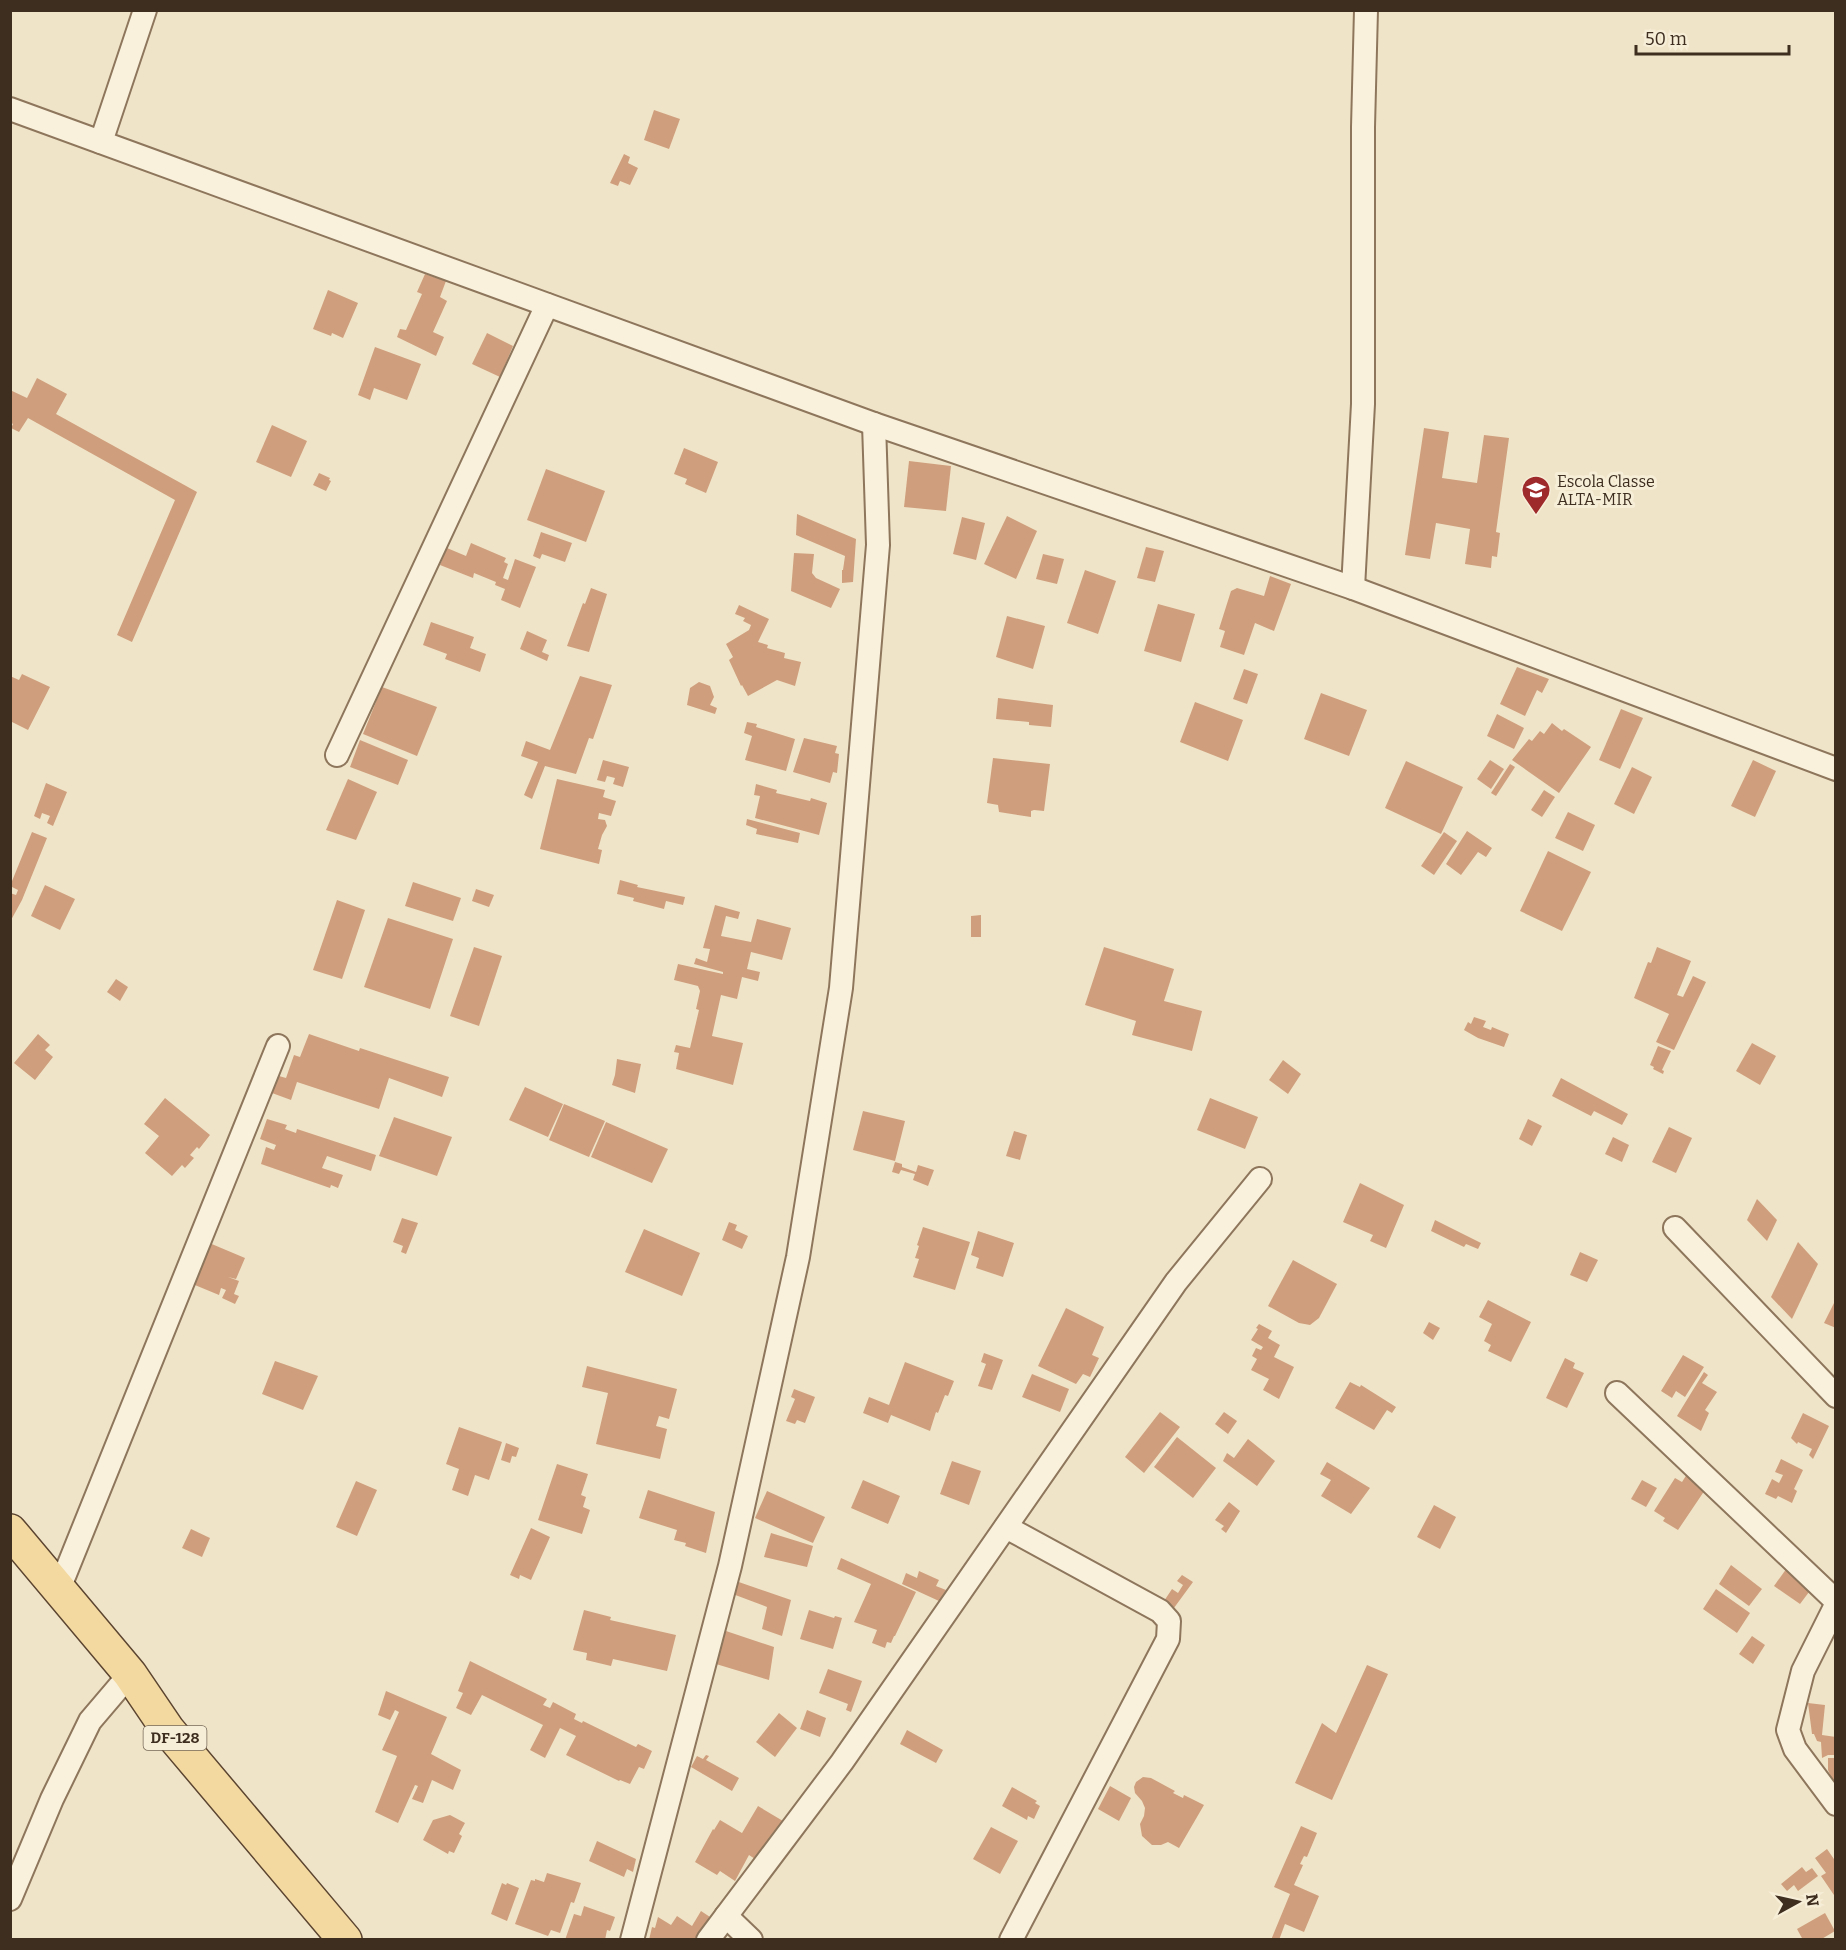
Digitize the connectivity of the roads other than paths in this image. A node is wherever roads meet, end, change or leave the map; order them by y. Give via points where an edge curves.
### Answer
1 (145, 10) edge
2 (1366, 10) edge
3 (10, 109) edge
4 (101, 142) junction
5 (547, 305) junction
6 (874, 424) junction
7 (1353, 588) junction
8 (337, 755) dead end
9 (1836, 769) edge
10 (278, 1046) dead end
11 (1260, 1179) dead end
12 (1676, 1228) dead end
13 (1617, 1393) dead end
14 (1836, 1396) edge
15 (1006, 1527) junction
16 (10, 1531) edge
17 (59, 1589) junction
18 (1836, 1603) edge
19 (130, 1674) junction
20 (1836, 1804) edge
21 (10, 1899) edge
22 (726, 1916) junction
23 (345, 1940) edge
24 (632, 1940) edge
25 (708, 1940) edge
26 (751, 1940) edge
27 (1011, 1940) edge

1 - 4 street
2 - 7 street via 1363,404
3 - 4 street
4 - 5 street
5 - 6 street
5 - 8 street
6 - 7 street
6 - 24 street via 878,545 842,976 802,1234 730,1566
7 - 9 street
10 - 17 street
11 - 15 street via 1176,1282
12 - 14 street
13 - 18 street
15 - 22 street via 842,1762
15 - 27 street via 1160,1611 1169,1621 1168,1639
16 - 17 main road, DF-128 / DF-128
17 - 19 main road, DF-128 / DF-128
18 - 20 street via 1803,1671 1788,1730 1795,1749
19 - 21 street via 90,1721
19 - 23 main road, DF-128 / DF-128 via 168,1730
22 - 25 street
22 - 26 street

